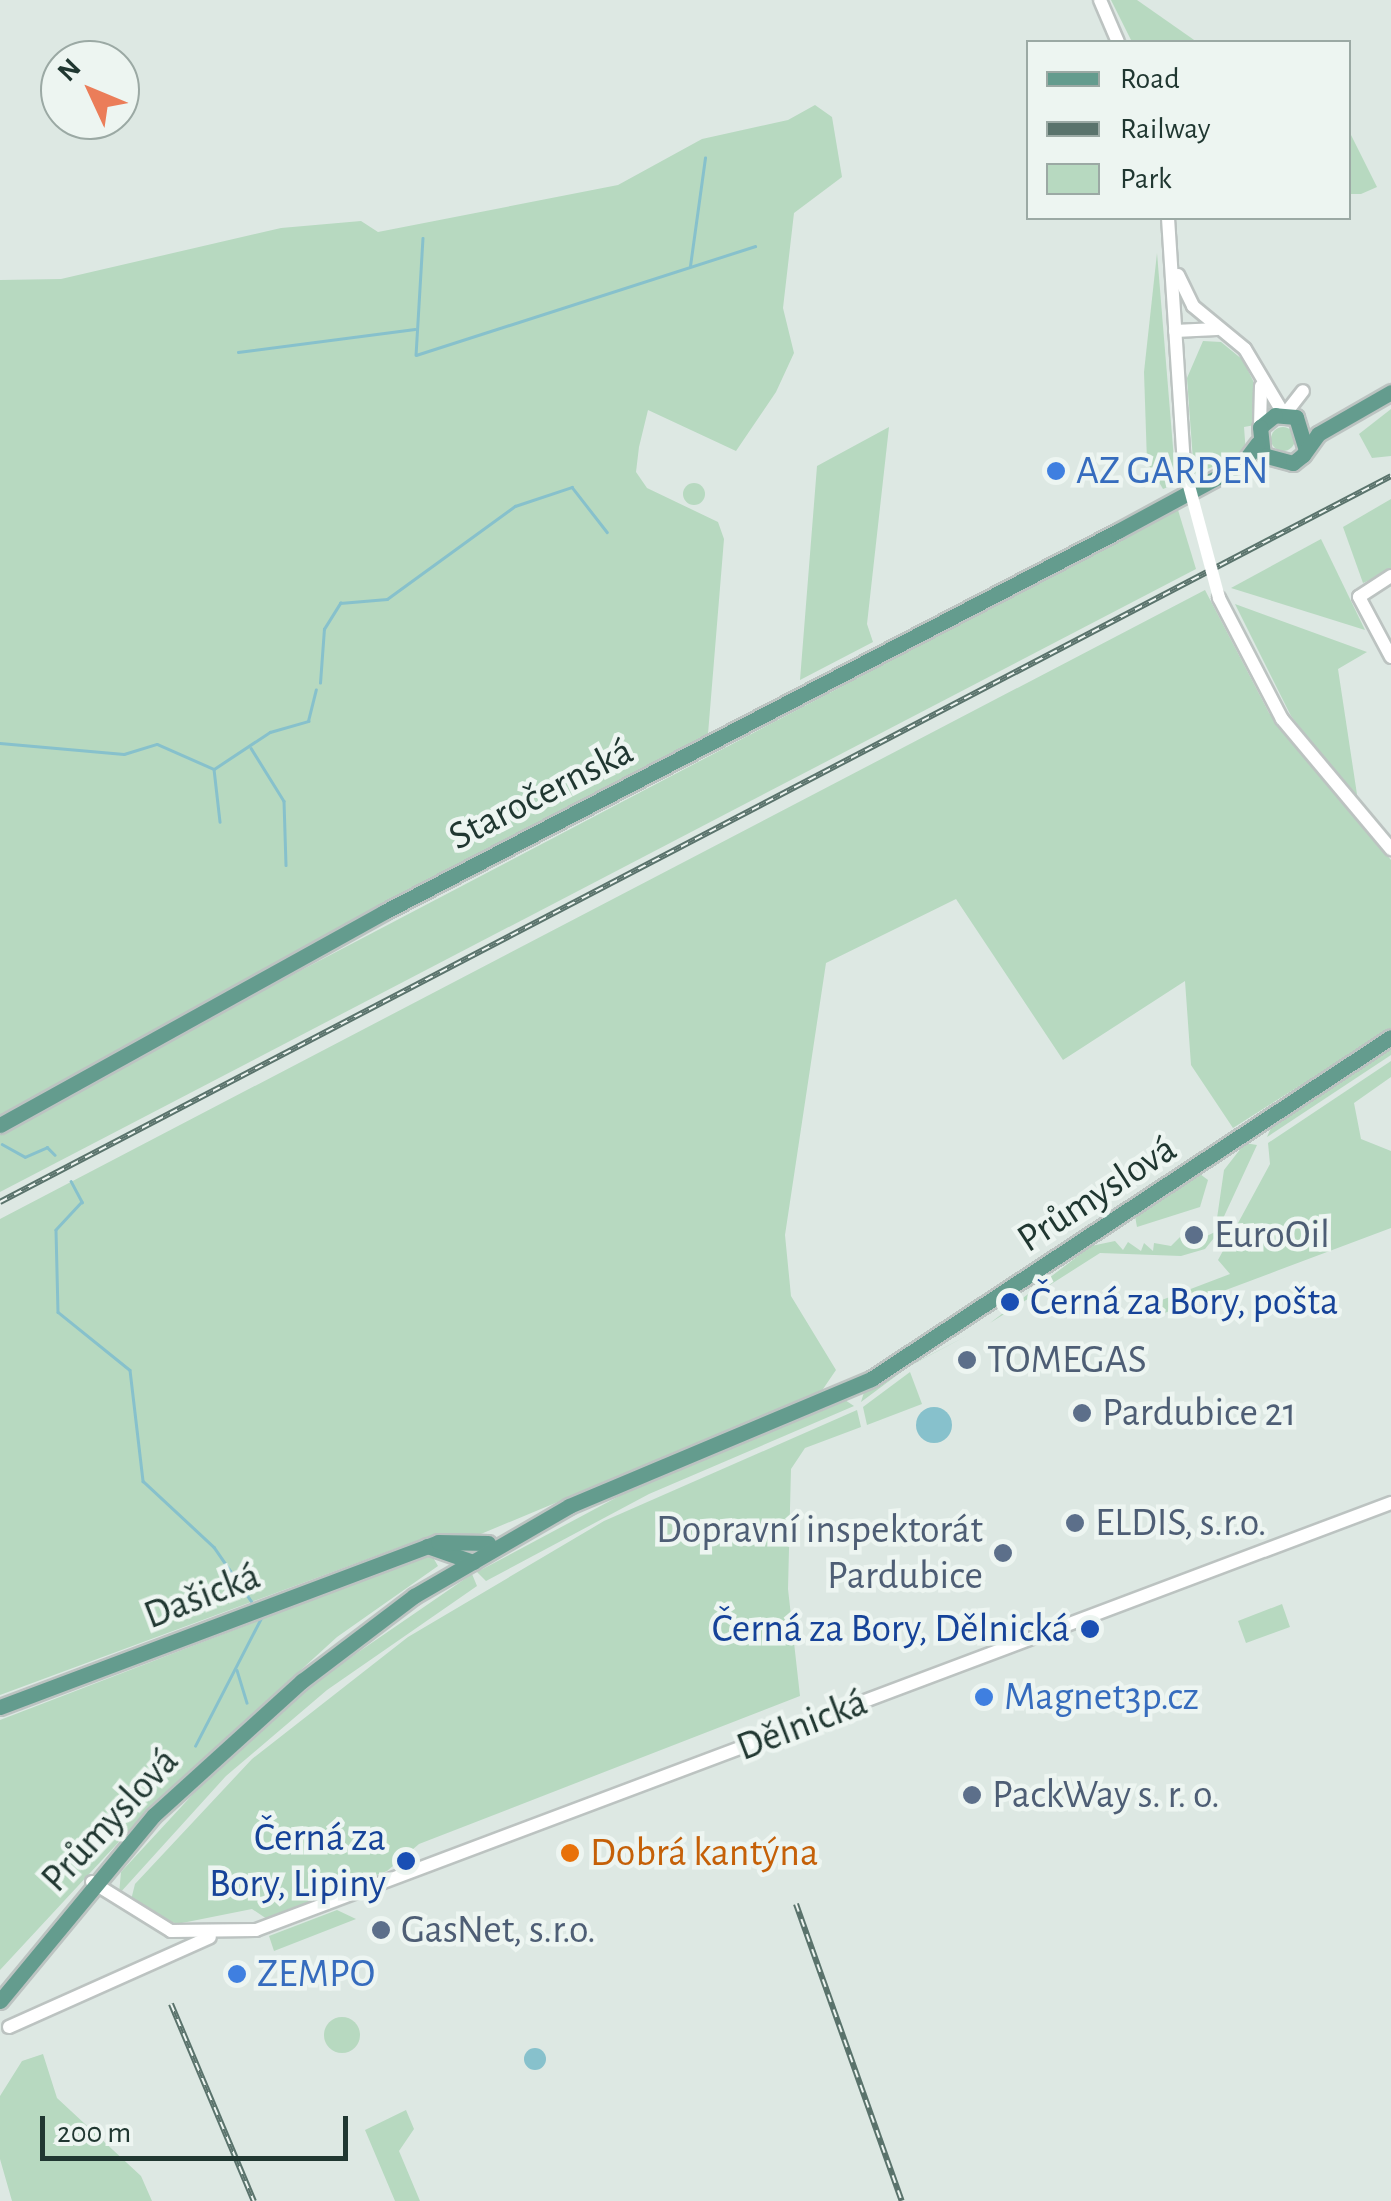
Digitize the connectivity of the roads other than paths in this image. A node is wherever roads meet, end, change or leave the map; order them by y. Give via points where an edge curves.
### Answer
1 (1100, 0) edge
2 (1117, 40) edge
3 (1168, 220) edge
4 (1173, 264) junction
5 (1175, 331) junction
6 (1225, 332) junction
7 (1260, 373) junction
8 (1391, 390) edge
9 (1292, 417) junction
10 (1255, 434) junction
11 (1306, 450) junction
12 (1282, 464) junction
13 (1118, 531) junction
14 (1391, 576) edge
15 (1391, 656) edge
16 (1391, 849) edge
17 (1391, 1037) edge
18 (0, 1125) edge
19 (760, 1425) junction
20 (1391, 1503) edge
21 (517, 1532) junction
22 (454, 1550) junction
23 (470, 1566) junction
24 (447, 1575) junction
25 (0, 1707) edge
26 (237, 1738) junction
27 (92, 1882) junction
28 (210, 1937) junction
29 (0, 2001) edge
30 (9, 2027) dead end

1 - 2 street
3 - 4 street
4 - 5 street
4 - 6 street via 1193,306
5 - 6 street
5 - 16 street, bridge via 1184,467 1219,598 1282,719
6 - 7 street
7 - 9 street
7 - 10 street
8 - 9 main road via 1318,422
8 - 11 main road
9 - 10 main road, Staročernská
9 - 11 main road
10 - 12 main road
10 - 13 main road, Staročernská via 1242,464
11 - 12 main road, Staročernská
12 - 13 main road, Staročernská via 1250,470
13 - 18 main road, Staročernská via 384,912
14 - 15 street via 1360,594
17 - 19 main road, Průmyslová via 834,1397
19 - 21 main road, Průmyslová
19 - 23 main road, Průmyslová
20 - 28 street, Dělnická via 272,1925
21 - 22 main road, Dašická
21 - 23 main road, Průmyslová
22 - 23 main road
22 - 24 main road
22 - 25 main road, Dašická via 427,1546
23 - 24 main road, Průmyslová
23 - 26 main road, Průmyslová
24 - 26 main road, Průmyslová
26 - 27 main road, Průmyslová
27 - 28 street, Dělnická via 159,1927
27 - 29 main road, Průmyslová
28 - 30 street, Dělnická

